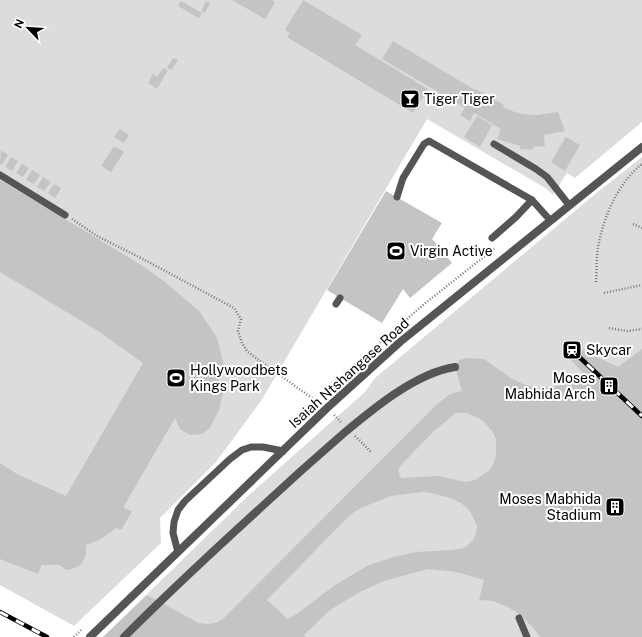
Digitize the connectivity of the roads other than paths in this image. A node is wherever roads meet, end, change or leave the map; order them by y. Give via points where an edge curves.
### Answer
1 (494, 144) dead end
2 (642, 147) edge
3 (0, 175) edge
4 (397, 197) dead end
5 (532, 200) junction
6 (569, 205) junction
7 (65, 215) road end
8 (550, 220) junction
9 (492, 238) dead end
10 (455, 367) dead end
11 (283, 451) junction
12 (178, 552) junction
13 (519, 618) dead end
14 (90, 637) edge
15 (124, 637) edge
16 (527, 637) edge

1 - 6 lane via 547,177
2 - 6 street, Isaiah Ntshangase Road
3 - 7 lane
4 - 5 lane via 400,185 424,144 429,141
5 - 8 lane
5 - 9 lane
6 - 8 street, Isaiah Ntshangase Road
8 - 11 street, Isaiah Ntshangase Road via 400,342
10 - 15 street via 439,371 408,386 382,403 295,476 160,600
11 - 12 street, Isaiah Ntshangase Road
11 - 12 lane via 263,447 242,450 186,501 178,510 174,522 173,533
12 - 14 street, Isaiah Ntshangase Road
13 - 16 lane

